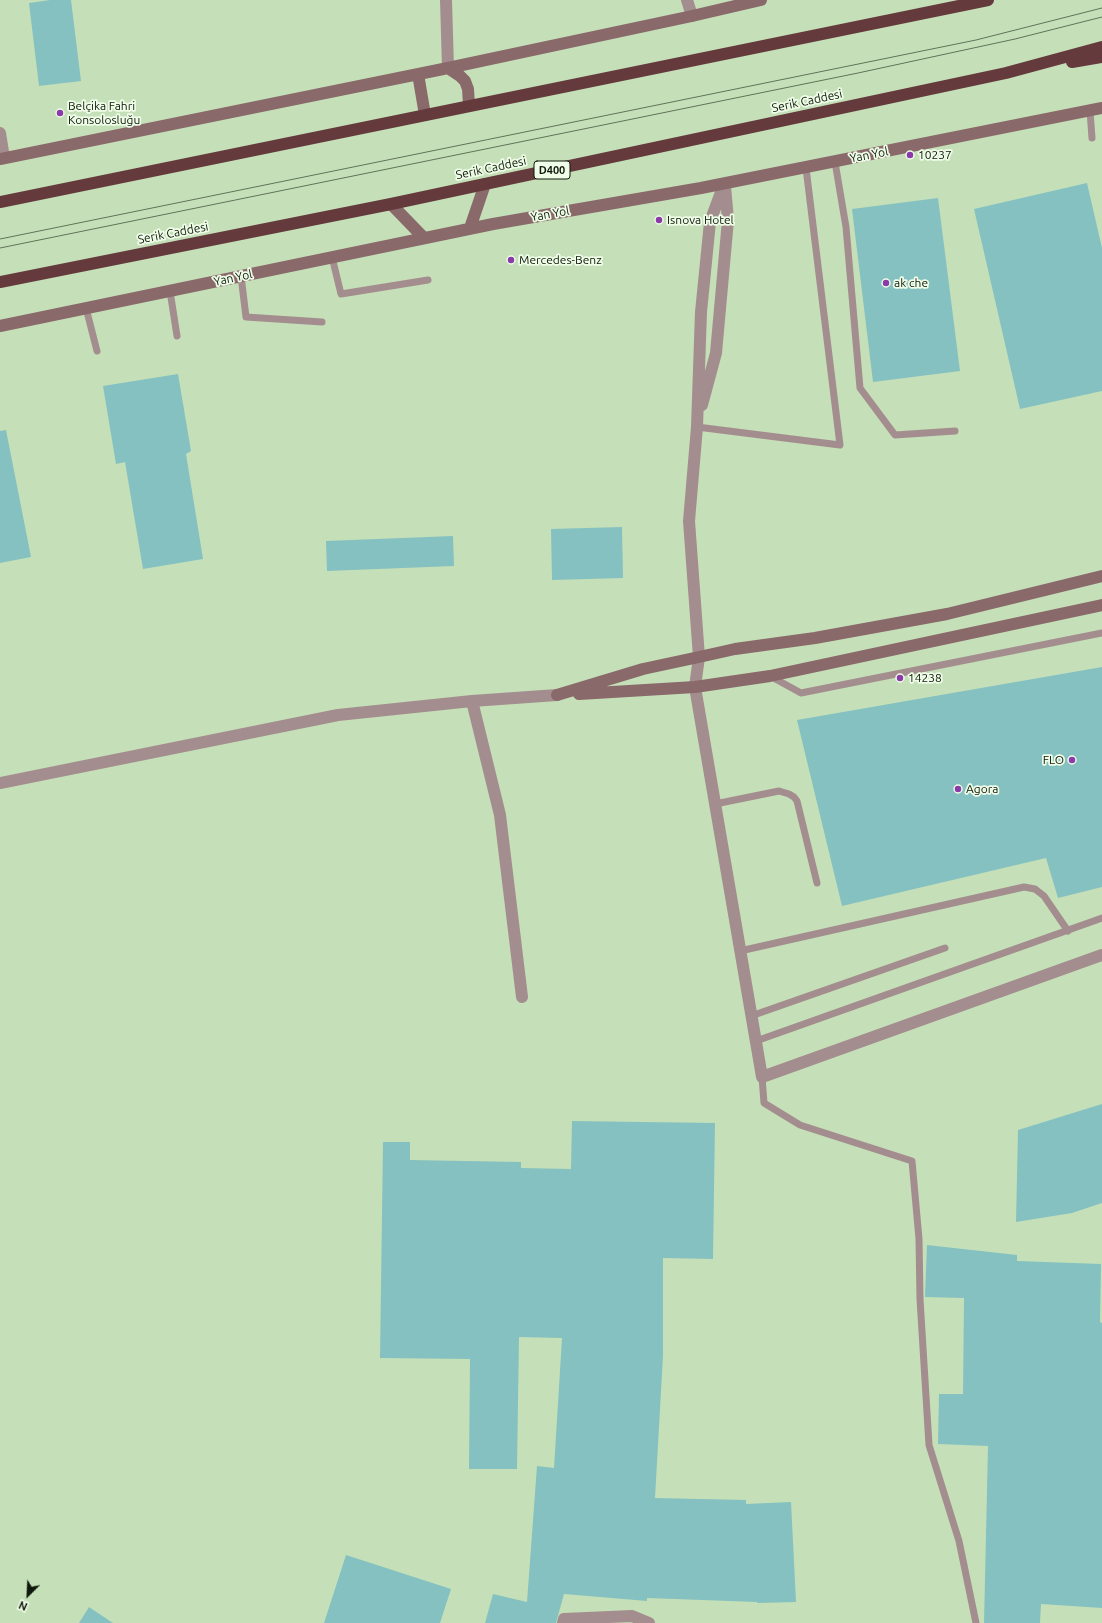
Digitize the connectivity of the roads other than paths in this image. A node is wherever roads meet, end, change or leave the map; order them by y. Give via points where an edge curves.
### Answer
1 (446, 0) edge
2 (687, 0) edge
3 (761, 0) edge
4 (988, 0) edge
5 (692, 16) junction
6 (1102, 46) edge
7 (1102, 57) edge
8 (448, 68) junction
9 (1006, 73) junction
10 (418, 74) junction
11 (469, 105) junction
12 (1096, 110) edge
13 (425, 115) junction
14 (0, 133) edge
15 (1092, 138) dead end
16 (2, 159) edge
17 (835, 162) junction
18 (806, 168) junction
19 (485, 184) junction
20 (724, 184) junction
21 (0, 202) edge
22 (391, 204) junction
23 (470, 228) junction
24 (424, 238) junction
25 (332, 257) junction
26 (241, 276) junction
27 (428, 280) dead end
28 (0, 282) edge
29 (170, 291) junction
30 (86, 308) junction
31 (322, 322) dead end
32 (0, 326) edge
33 (177, 336) dead end
34 (96, 351) dead end
35 (697, 427) junction
36 (955, 431) dead end
37 (1102, 576) edge
38 (1102, 605) edge
39 (1102, 633) edge
40 (699, 657) junction
41 (770, 676) junction
42 (695, 687) junction
43 (557, 695) junction
44 (472, 701) junction
45 (0, 783) edge
46 (715, 804) junction
47 (817, 883) dead end
48 (1102, 918) edge
49 (1068, 931) junction
50 (945, 948) dead end
51 (740, 951) junction
52 (1102, 955) edge
53 (522, 997) dead end
54 (751, 1016) junction
55 (756, 1041) junction
56 (762, 1078) junction
57 (563, 1623) edge
58 (649, 1623) edge
59 (976, 1623) edge

1 - 8 street
2 - 5 street
3 - 5 street
4 - 11 highway
5 - 8 street
6 - 9 highway, Serik Caddesi / D400
7 - 9 highway
8 - 10 street
8 - 11 street via 465,81
9 - 19 highway, Serik Caddesi / D400
10 - 13 street
10 - 16 street
11 - 13 highway
12 - 15 lane
12 - 17 street, Yan Yol
13 - 21 highway
14 - 16 street
17 - 18 street, Yan Yol
17 - 36 lane via 846,226 860,388 895,435
18 - 20 street, Yan Yol
18 - 35 lane via 840,444
19 - 22 highway, Serik Caddesi / D400
19 - 23 street
20 - 23 street, Yan Yol
20 - 35 street via 710,222 701,312
20 - 35 street via 728,220 716,353
22 - 24 street
22 - 28 highway, Serik Caddesi / D400
23 - 24 street, Yan Yol
24 - 25 street, Yan Yol
25 - 26 street, Yan Yol
25 - 27 lane via 341,294
26 - 29 street, Yan Yol
26 - 31 lane via 246,317
29 - 30 street, Yan Yol
29 - 33 lane
30 - 32 street, Yan Yol
30 - 34 lane
35 - 40 street via 689,521
37 - 40 street via 947,614
38 - 41 street
39 - 41 lane via 801,693
40 - 42 street
40 - 43 street via 643,669
41 - 42 street
42 - 43 street
42 - 46 street
43 - 44 street
44 - 45 street via 338,715
44 - 53 street via 500,815
46 - 47 lane via 779,790 794,797
46 - 51 street
48 - 49 lane
49 - 51 lane via 1044,896 1035,889 1024,887
49 - 55 lane
50 - 54 lane
51 - 54 street
52 - 56 street
54 - 55 street
55 - 56 street
56 - 59 lane via 764,1103 800,1125 912,1161 919,1239 929,1445 959,1541
57 - 58 street via 564,1619 632,1616

